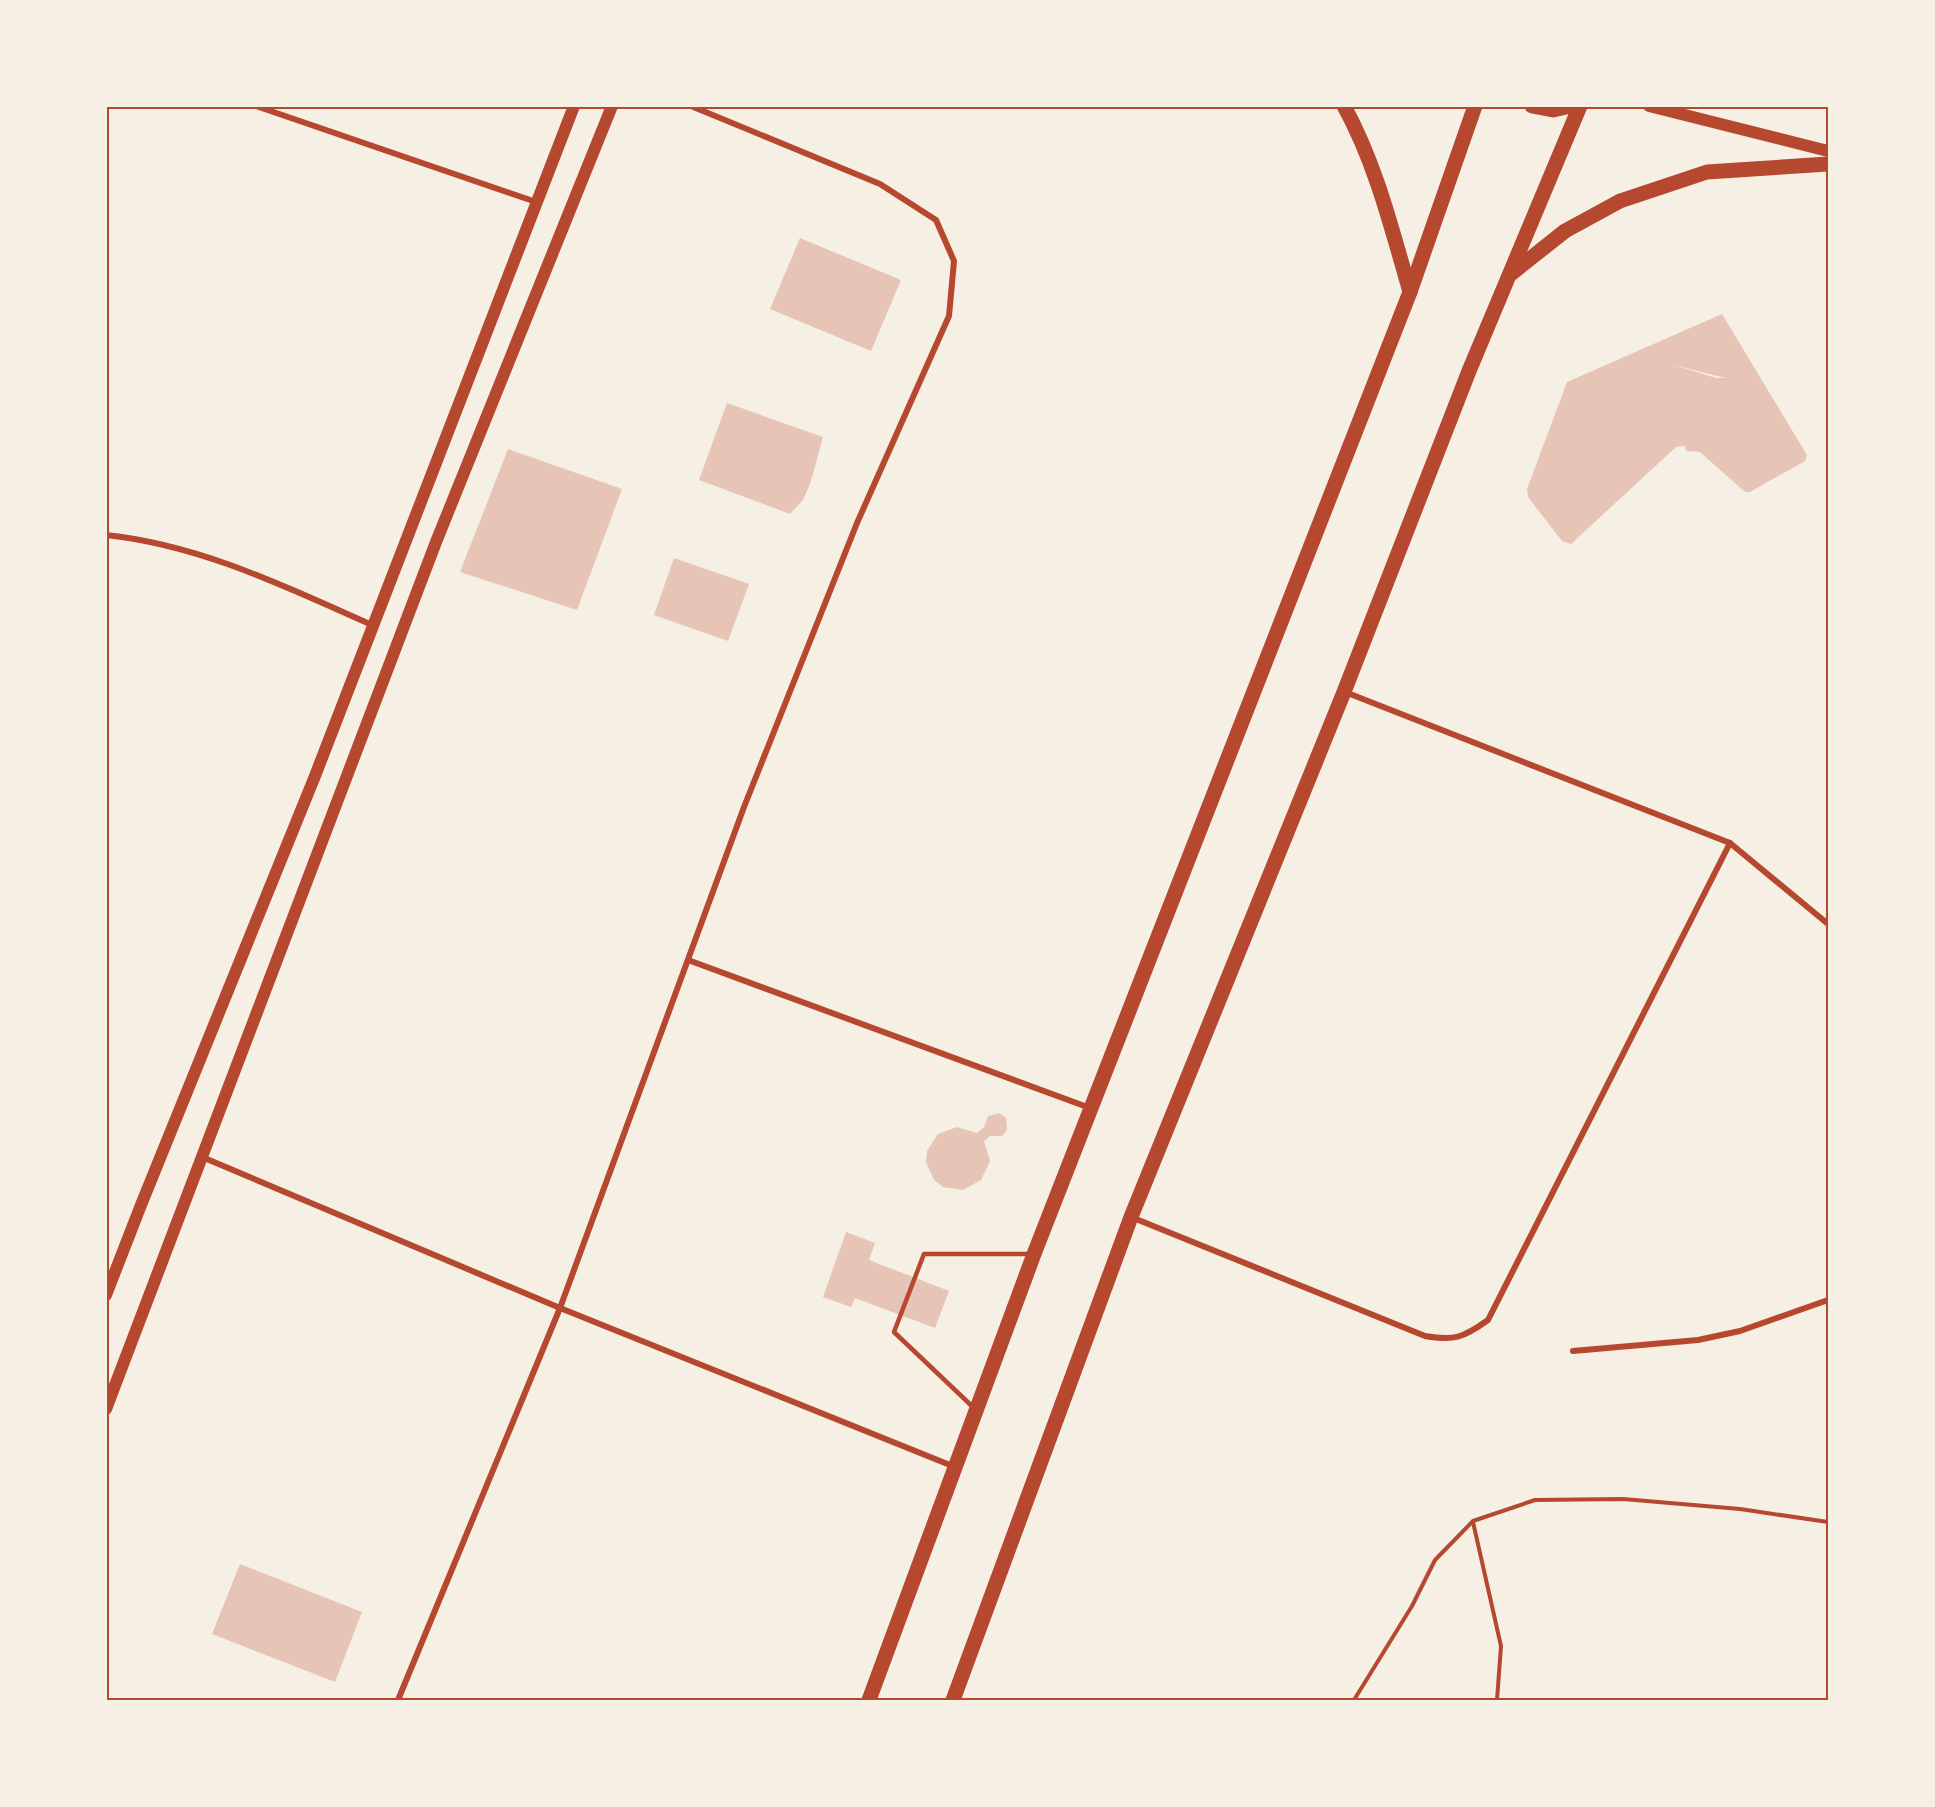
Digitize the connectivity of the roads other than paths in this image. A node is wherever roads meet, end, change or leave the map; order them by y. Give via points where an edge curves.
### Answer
1 (256, 106) edge
2 (574, 106) edge
3 (612, 106) edge
4 (691, 106) edge
5 (1344, 106) edge
6 (1475, 106) edge
7 (1532, 106) edge
8 (1571, 106) edge
9 (1580, 106) edge
10 (1649, 106) edge
11 (1828, 151) edge
12 (1828, 164) edge
13 (536, 202) junction
14 (1509, 274) junction
15 (1410, 292) junction
16 (106, 535) edge
17 (372, 625) junction
18 (1344, 692) junction
19 (1730, 843) junction
20 (1828, 924) edge
21 (688, 960) junction
22 (1091, 1108) junction
23 (202, 1157) junction
24 (1131, 1217) junction
25 (1034, 1254) junction
26 (106, 1296) edge
27 (1828, 1300) edge
28 (560, 1308) junction
29 (1573, 1351) dead end
30 (106, 1409) edge
31 (976, 1410) junction
32 (955, 1467) junction
33 (398, 1701) edge
34 (869, 1701) edge
35 (953, 1701) edge

1 - 13 street
2 - 13 main road
3 - 23 main road via 436,542
4 - 21 street via 880,184 936,220 954,261 949,316 857,523
5 - 15 main road via 1382,200
6 - 15 main road
7 - 8 main road via 1553,110
9 - 14 main road
10 - 11 main road
12 - 14 main road via 1707,172 1620,201 1565,231
13 - 17 main road
14 - 18 main road
15 - 22 main road
16 - 17 street via 183,548
17 - 26 main road
18 - 19 street
18 - 24 main road
19 - 20 street
19 - 24 street via 1488,1320 1469,1334 1448,1340 1425,1336
21 - 22 street
21 - 28 street
22 - 25 main road
23 - 28 street
23 - 30 main road
24 - 35 main road
25 - 31 main road
25 - 31 lane via 924,1254 894,1332
27 - 29 street via 1740,1331 1698,1340
28 - 32 street
28 - 33 street
31 - 32 main road
32 - 34 main road

